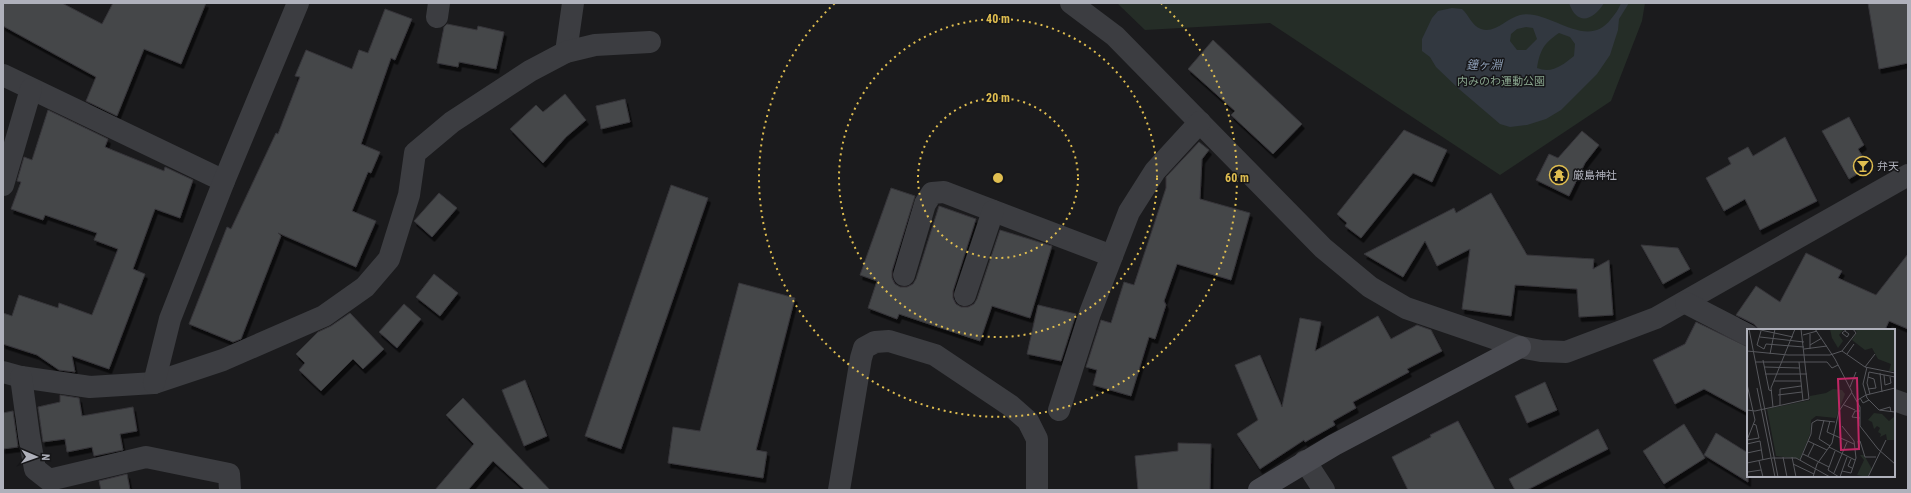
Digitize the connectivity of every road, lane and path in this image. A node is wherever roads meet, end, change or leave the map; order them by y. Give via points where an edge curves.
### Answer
1 (298, 3) edge
2 (573, 3) edge
3 (1071, 3) edge
4 (650, 42) dead end
5 (566, 52) junction
6 (3, 75) edge
7 (30, 89) junction
8 (1200, 122) junction
9 (1908, 175) edge
10 (224, 181) junction
11 (3, 185) edge
12 (993, 212) junction
13 (1112, 256) junction
14 (904, 275) dead end
15 (966, 295) dead end
16 (1686, 303) junction
17 (1747, 334) edge
18 (1520, 347) junction
19 (12, 374) edge
20 (154, 383) junction
21 (1895, 400) edge
22 (1908, 405) edge
23 (1059, 410) dead end
24 (1305, 461) junction
25 (230, 490) edge
26 (839, 490) edge
27 (1037, 490) edge
28 (1259, 490) edge
29 (1324, 490) edge

1 - 10 street
2 - 5 street
3 - 8 street via 1115,36
4 - 5 street via 595,45
5 - 20 street via 530,71 452,122 415,153 408,195 389,259 365,287 324,316 223,360
6 - 7 street
7 - 10 street
7 - 11 street
8 - 13 street via 1155,171 1129,212
8 - 18 street via 1323,248 1370,287 1406,308
9 - 16 street
10 - 20 street via 170,319
12 - 13 street
12 - 14 street via 944,192 932,193 925,204
12 - 15 street
13 - 23 street via 1090,313
16 - 17 street
16 - 18 street via 1656,318 1566,352
18 - 24 street
19 - 20 street via 90,387
19 - 25 street via 35,469 49,480 146,457 229,474
21 - 22 street
24 - 28 street
24 - 29 street
26 - 27 street via 864,348 875,342 889,341 935,355 1011,406 1028,421 1037,439

